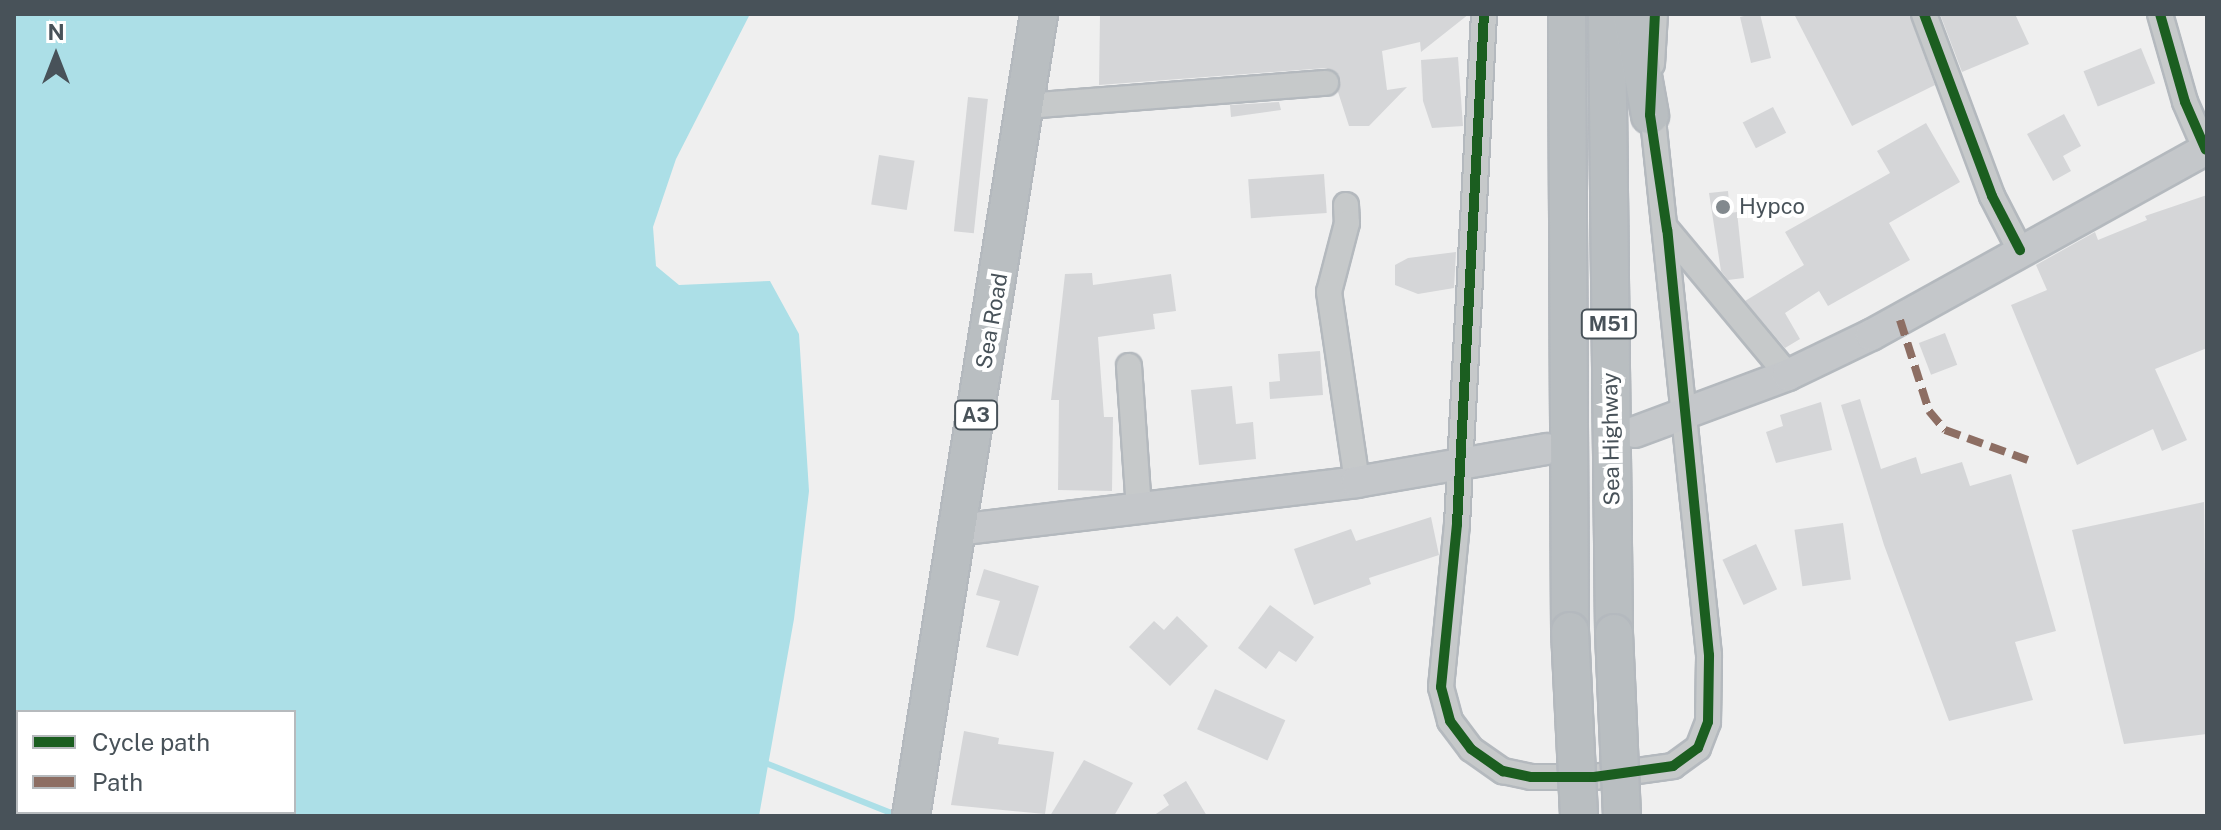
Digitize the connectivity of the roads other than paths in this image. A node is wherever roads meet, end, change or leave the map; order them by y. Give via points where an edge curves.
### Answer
1 (1039, 14) edge
2 (1484, 14) edge
3 (1567, 14) edge
4 (1607, 14) edge
5 (1632, 14) edge
6 (1655, 14) edge
7 (1924, 14) edge
8 (2160, 14) edge
9 (1326, 83) dead end
10 (1025, 106) junction
11 (1650, 115) junction
12 (2206, 150) edge
13 (1346, 205) dead end
14 (1667, 230) junction
15 (2020, 250) junction
16 (1129, 366) dead end
17 (1788, 375) junction
18 (1686, 414) junction
19 (1635, 432) dead end
20 (1546, 449) dead end
21 (1460, 464) junction
22 (1357, 482) junction
23 (1139, 509) junction
24 (956, 530) junction
25 (911, 816) edge
26 (1579, 816) edge
27 (1622, 816) edge

1 - 10 highway, Sea Road / A3
2 - 21 street
3 - 26 highway, Sea Highway / M51, bridge via 1570,631
4 - 27 highway, Sea Highway / M51, bridge via 1614,633
5 - 11 highway
6 - 11 street
7 - 15 street via 1992,196
8 - 12 street via 2185,102
9 - 10 street
10 - 24 highway, Sea Road / A3
11 - 14 street
12 - 15 main road
13 - 22 street via 1347,223 1329,292
14 - 17 street
14 - 18 street
15 - 17 main road via 1871,335
16 - 23 street
17 - 18 main road
18 - 19 main road
18 - 21 street via 1710,701 1698,748 1673,766 1594,777 1531,777 1503,771 1481,756 1450,721 1441,687
20 - 21 main road
21 - 22 main road
22 - 23 main road
23 - 24 main road
24 - 25 highway, Sea Road / A3

